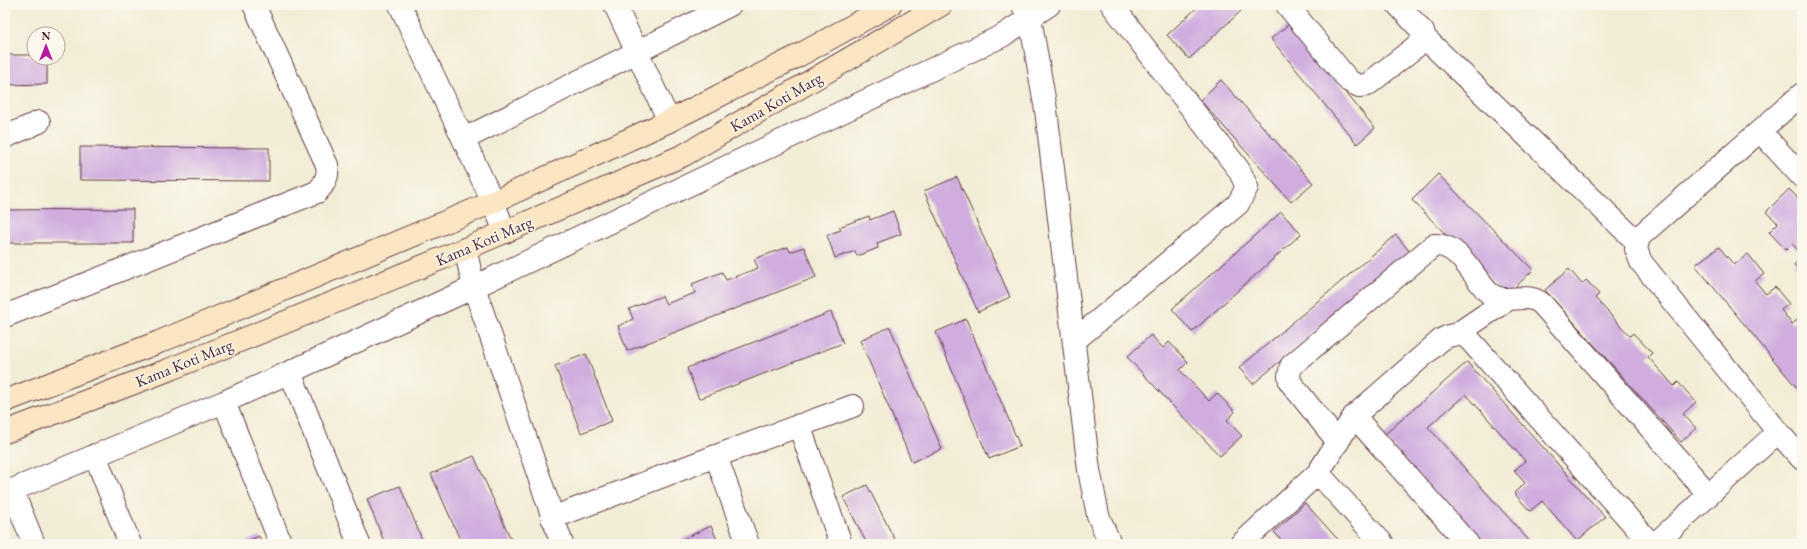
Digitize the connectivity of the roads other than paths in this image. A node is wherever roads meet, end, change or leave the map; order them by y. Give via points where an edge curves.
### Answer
1 (254, 5) edge
2 (400, 5) edge
3 (615, 5) edge
4 (730, 5) edge
5 (890, 5) edge
6 (941, 5) edge
7 (1049, 5) edge
8 (1112, 5) edge
9 (1287, 5) edge
10 (1398, 5) edge
11 (1026, 12) edge
12 (1424, 38) junction
13 (638, 53) junction
14 (1802, 94) edge
15 (669, 120) junction
16 (39, 122) dead end
17 (1760, 131) junction
18 (5, 137) edge
19 (464, 139) junction
20 (1802, 177) edge
21 (493, 202) junction
22 (505, 232) junction
23 (1637, 242) junction
24 (466, 249) junction
25 (474, 287) junction
26 (1507, 300) junction
27 (5, 316) edge
28 (1457, 334) junction
29 (1074, 341) junction
30 (290, 372) junction
31 (5, 401) edge
32 (224, 402) junction
33 (853, 406) dead end
34 (1354, 416) junction
35 (799, 426) junction
36 (5, 432) edge
37 (1778, 432) junction
38 (1338, 442) junction
39 (95, 455) junction
40 (716, 456) junction
41 (1802, 458) edge
42 (1318, 473) junction
43 (8, 491) edge
44 (1709, 495) junction
45 (552, 518) junction
46 (34, 544) edge
47 (130, 544) edge
48 (281, 544) edge
49 (360, 544) edge
50 (562, 544) edge
51 (748, 544) edge
52 (841, 544) edge
53 (1110, 544) edge
54 (1241, 544) edge
55 (1383, 544) edge
56 (1468, 544) edge
57 (1650, 544) edge
58 (1656, 544) edge

1 - 27 street via 327,165 328,172 323,186 317,192
2 - 19 street
3 - 13 street
4 - 13 street
5 - 15 street, Kama Koti Marg via 796,57
6 - 22 street, Kama Koti Marg via 684,155
7 - 11 street
8 - 29 street via 1239,170 1247,187 1238,204
9 - 12 street via 1349,81 1359,86 1367,85 1418,46
10 - 12 street via 1423,32
11 - 25 street via 1002,36
11 - 29 street via 1046,110
12 - 23 street
13 - 15 street
13 - 19 street
14 - 17 street
15 - 21 street, Kama Koti Marg
16 - 18 street
17 - 20 street
17 - 23 street
19 - 21 street
21 - 22 street
21 - 31 street, Kama Koti Marg via 159,342
22 - 24 street, Kama Koti Marg
23 - 37 street via 1637,255 1641,262
24 - 25 street
24 - 36 street, Kama Koti Marg via 168,370
25 - 30 street
25 - 45 street
26 - 28 street
26 - 38 street via 1489,292 1455,253 1443,245 1434,245 1298,359 1289,371 1290,382
26 - 44 street via 1530,298 1542,304
28 - 34 street via 1441,340
28 - 57 street via 1463,334 1469,339
29 - 53 street via 1089,470 1098,515
30 - 32 street
30 - 49 street
32 - 39 street
32 - 48 street
33 - 35 street
34 - 38 street
34 - 56 street
35 - 40 street
35 - 52 street
37 - 41 street
37 - 44 street
38 - 42 street
39 - 43 street
39 - 47 street
40 - 45 street
40 - 51 street
42 - 54 street
42 - 55 street
43 - 46 street
44 - 58 street
45 - 50 street

